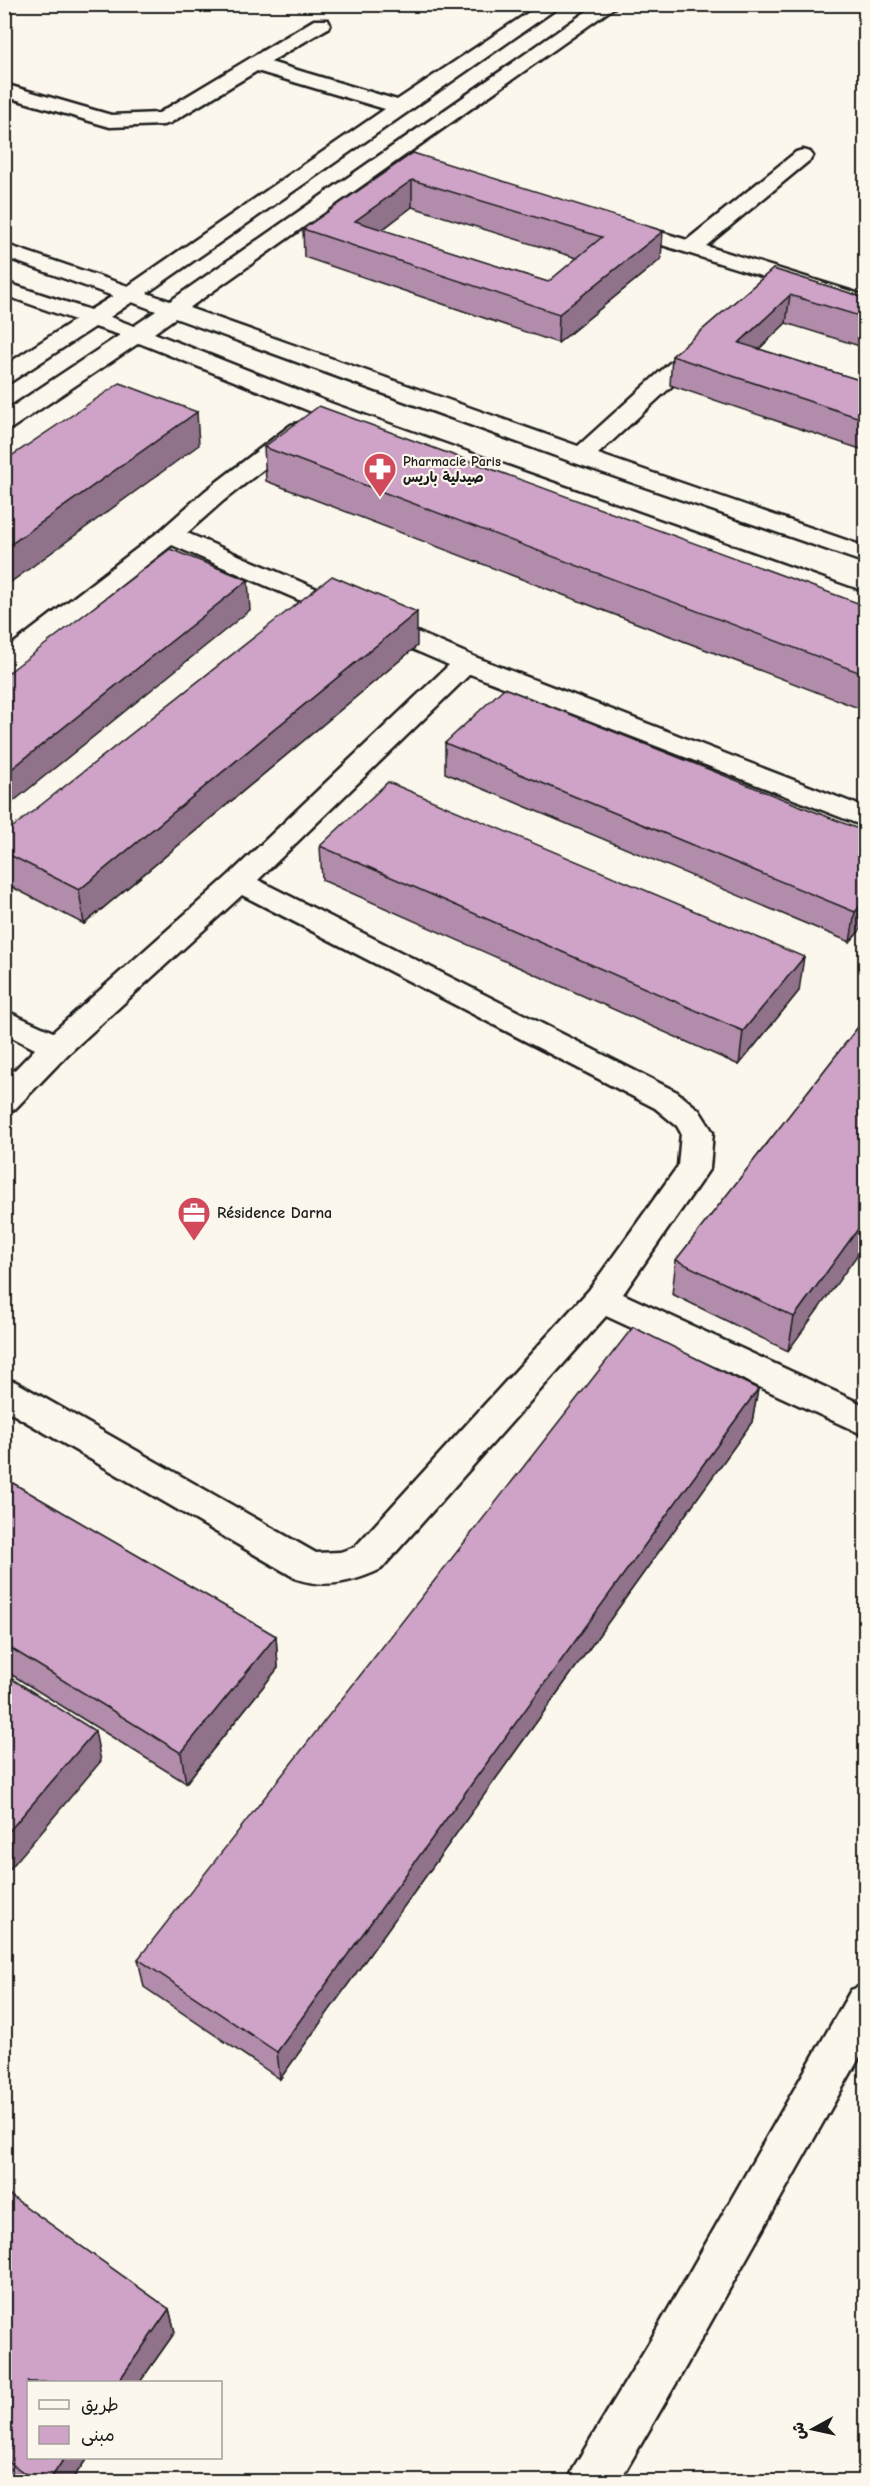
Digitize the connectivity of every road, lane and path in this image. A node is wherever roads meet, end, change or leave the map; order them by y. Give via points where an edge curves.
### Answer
1 (554, 4) edge
2 (610, 4) edge
3 (321, 24) dead end
4 (255, 64) junction
5 (4, 90) edge
6 (400, 107) junction
7 (397, 153) junction
8 (803, 156) dead end
9 (420, 161) edge
10 (600, 219) edge
11 (690, 248) junction
12 (4, 250) edge
13 (777, 276) junction
14 (4, 288) edge
15 (760, 292) edge
16 (129, 295) junction
17 (866, 303) edge
18 (174, 309) junction
19 (93, 319) junction
20 (717, 331) edge
21 (137, 334) junction
22 (4, 376) edge
23 (325, 409) junction
24 (4, 423) edge
25 (580, 458) junction
26 (170, 535) junction
27 (866, 556) edge
28 (866, 603) edge
29 (466, 663) junction
30 (4, 664) edge
31 (866, 818) edge
32 (239, 882) junction
33 (4, 1020) edge
34 (56, 1047) junction
35 (4, 1101) edge
36 (601, 1299) junction
37 (4, 1392) edge
38 (866, 1422) edge
39 (866, 2004) edge
40 (592, 2481) edge

1 - 6 street
2 - 7 street
3 - 4 street
4 - 5 street via 163,119 137,122 110,121
4 - 6 street
6 - 16 street
7 - 9 street
7 - 18 street
8 - 11 street
10 - 11 street
11 - 13 street
12 - 16 street
13 - 15 street
13 - 17 street
14 - 19 street
16 - 18 street
16 - 19 street
18 - 21 street
18 - 25 street
19 - 21 street
19 - 22 street
20 - 25 street
21 - 23 street
21 - 24 street
23 - 26 street
23 - 28 street
25 - 27 street
26 - 29 street
26 - 30 street
29 - 31 street
29 - 32 street
32 - 34 street
32 - 36 street via 666,1100 688,1118 697,1132 694,1168
33 - 34 street
34 - 35 street
36 - 37 street via 368,1558 331,1570 310,1568
36 - 38 street
39 - 40 street

